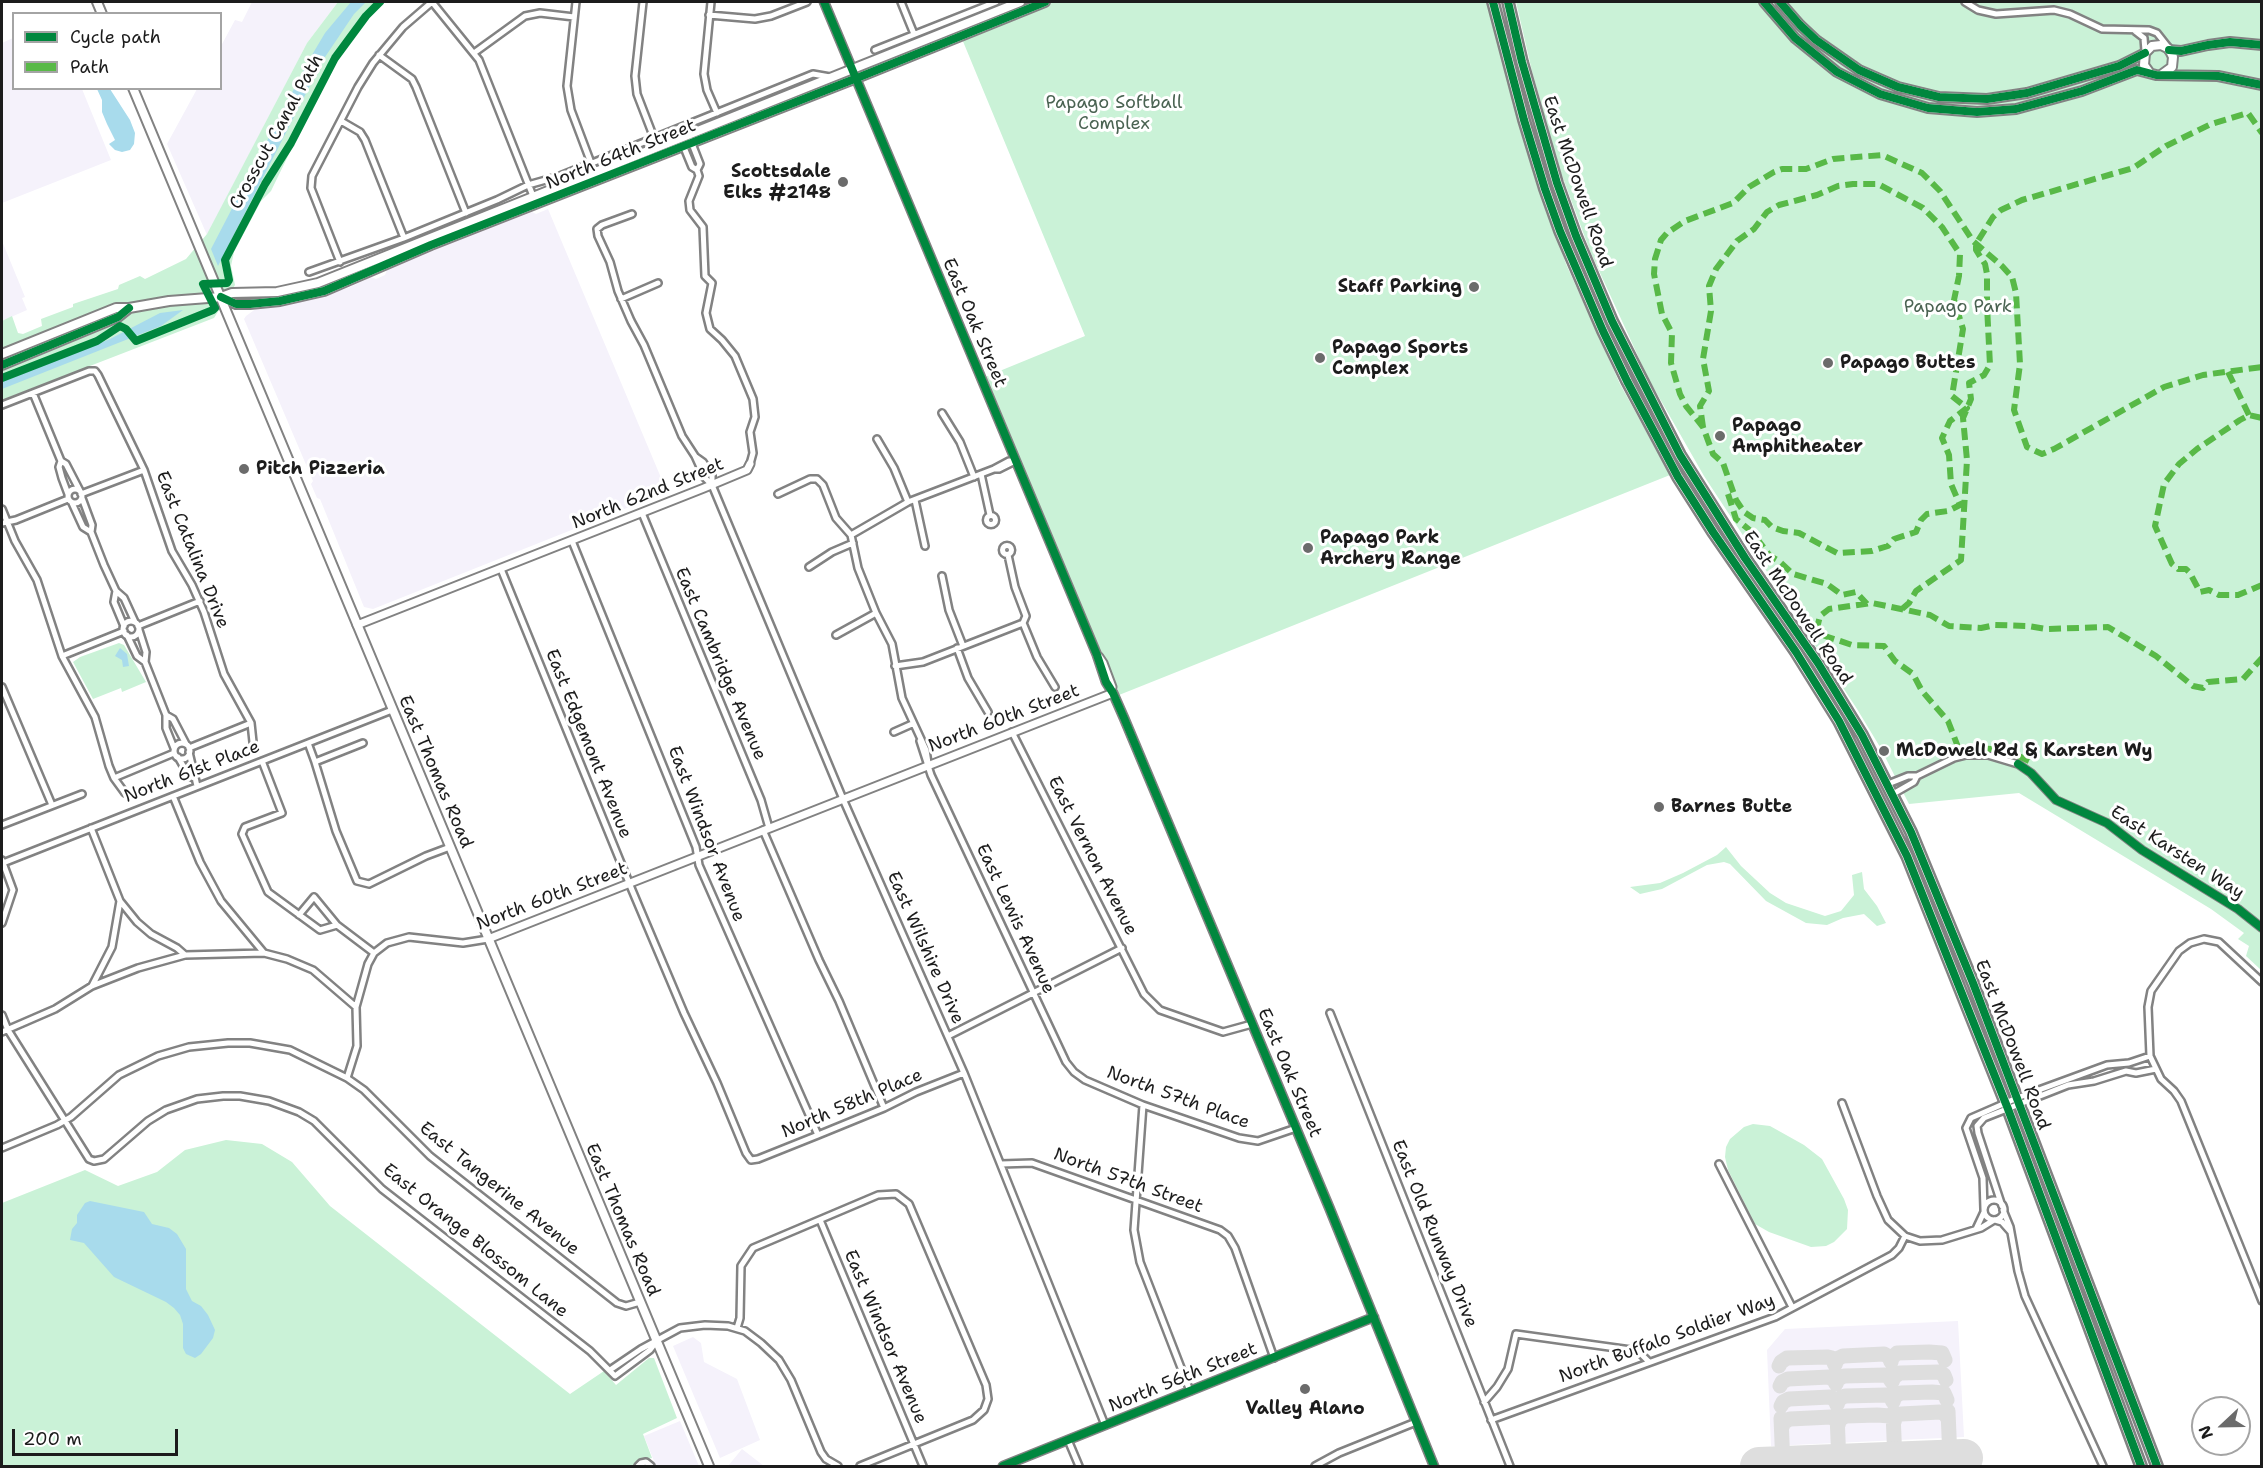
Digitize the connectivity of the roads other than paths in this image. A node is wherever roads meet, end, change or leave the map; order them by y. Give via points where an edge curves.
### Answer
1 (432, 2) edge
2 (576, 2) edge
3 (643, 2) edge
4 (711, 2) edge
5 (807, 2) edge
6 (824, 2) edge
7 (901, 2) edge
8 (996, 2) edge
9 (1020, 2) edge
10 (1045, 2) edge
11 (1493, 2) edge
12 (1508, 2) edge
13 (1764, 2) edge
14 (1780, 2) edge
15 (1965, 2) edge
16 (709, 15) junction
17 (574, 17) junction
18 (2136, 30) junction
19 (914, 34) junction
20 (2262, 45) edge
21 (2169, 49) junction
22 (875, 50) dead end
23 (2145, 52) junction
24 (474, 53) junction
25 (379, 55) junction
26 (853, 69) junction
27 (2148, 72) junction
28 (2160, 75) junction
29 (831, 78) junction
30 (857, 78) junction
31 (2262, 85) edge
32 (135, 90) edge
33 (717, 113) junction
34 (341, 121) junction
35 (684, 136) junction
36 (654, 138) junction
37 (687, 145) junction
38 (591, 163) junction
39 (528, 184) junction
40 (533, 196) junction
41 (536, 204) junction
42 (466, 213) junction
43 (632, 214) dead end
44 (404, 238) junction
45 (340, 262) junction
46 (309, 272) dead end
47 (334, 277) junction
48 (658, 283) dead end
49 (337, 286) junction
50 (221, 297) junction
51 (621, 298) junction
52 (129, 308) junction
53 (2, 354) edge
54 (2, 365) edge
55 (33, 393) junction
56 (2, 405) edge
57 (942, 413) dead end
58 (877, 439) dead end
59 (61, 461) junction
60 (1015, 461) junction
61 (750, 464) joint
62 (144, 470) junction
63 (977, 475) junction
64 (712, 485) junction
65 (81, 494) junction
66 (778, 494) dead end
67 (70, 499) junction
68 (915, 500) junction
69 (908, 502) junction
70 (2, 509) edge
71 (642, 513) junction
72 (990, 515) dead end
73 (4, 523) edge
74 (91, 532) junction
75 (851, 535) junction
76 (572, 541) junction
77 (853, 543) junction
78 (925, 546) dead end
79 (1008, 555) dead end
80 (809, 567) dead end
81 (501, 568) junction
82 (942, 576) dead end
83 (116, 591) junction
84 (200, 601) junction
85 (876, 613) junction
86 (1023, 623) junction
87 (357, 625) junction
88 (137, 626) junction
89 (125, 631) junction
90 (837, 635) dead end
91 (960, 647) junction
92 (62, 656) junction
93 (145, 662) junction
94 (895, 666) junction
95 (2, 687) edge
96 (1055, 687) dead end
97 (1113, 693) junction
98 (392, 710) junction
99 (988, 712) dead end
100 (166, 715) junction
101 (251, 723) junction
102 (912, 724) junction
103 (1841, 724) junction
104 (894, 732) dead end
105 (1012, 732) junction
106 (253, 742) dead end
107 (308, 743) junction
108 (363, 743) dead end
109 (188, 748) junction
110 (176, 753) junction
111 (262, 761) junction
112 (315, 762) junction
113 (927, 765) junction
114 (1917, 776) junction
115 (114, 778) junction
116 (194, 778) junction
117 (1888, 784) junction
118 (197, 786) junction
119 (82, 794) dead end
120 (125, 794) dead end
121 (1893, 794) junction
122 (173, 795) junction
123 (843, 799) junction
124 (52, 805) junction
125 (2, 825) edge
126 (91, 828) junction
127 (766, 829) junction
128 (450, 847) junction
129 (698, 855) junction
130 (2, 861) edge
131 (629, 884) junction
132 (120, 901) junction
133 (299, 915) junction
134 (2, 922) edge
135 (337, 925) junction
136 (2262, 928) edge
137 (488, 939) junction
138 (1122, 948) junction
139 (264, 953) junction
140 (374, 953) junction
141 (185, 955) junction
142 (2262, 982) edge
143 (92, 986) junction
144 (1033, 993) junction
145 (356, 1007) junction
146 (1330, 1012) dead end
147 (2, 1015) edge
148 (1252, 1024) junction
149 (4, 1031) edge
150 (948, 1036) junction
151 (2150, 1056) junction
152 (2156, 1069) junction
153 (964, 1073) junction
154 (348, 1078) junction
155 (1085, 1080) joint
156 (2018, 1101) junction
157 (1842, 1102) dead end
158 (1143, 1105) junction
159 (2006, 1105) junction
160 (884, 1108) junction
161 (64, 1121) junction
162 (1296, 1128) junction
163 (818, 1135) junction
164 (2, 1148) edge
165 (751, 1160) joint
166 (1001, 1164) junction
167 (1719, 1164) dead end
168 (1135, 1200) junction
169 (2003, 1208) junction
170 (1984, 1210) junction
171 (820, 1220) junction
172 (1994, 1220) junction
173 (1976, 1229) junction
174 (2010, 1231) junction
175 (1905, 1236) junction
176 (2262, 1301) edge
177 (640, 1302) junction
178 (1792, 1307) junction
179 (1374, 1317) junction
180 (737, 1328) junction
181 (656, 1342) junction
182 (1274, 1358) junction
183 (1649, 1362) junction
184 (610, 1371) junction
185 (1190, 1390) junction
186 (1484, 1402) junction
187 (1491, 1420) junction
188 (1416, 1422) junction
189 (1105, 1425) junction
190 (1068, 1440) junction
191 (914, 1444) junction
192 (838, 1466) edge
193 (1316, 1466) edge
194 (638, 1467) edge
195 (651, 1467) edge
196 (709, 1467) edge
197 (860, 1467) edge
198 (923, 1467) edge
199 (1003, 1467) edge
200 (1079, 1467) edge
201 (1434, 1467) edge
202 (1510, 1467) edge
203 (2103, 1467) edge
204 (2141, 1467) edge
205 (2157, 1467) edge

1 - 24 street
1 - 25 street
2 - 17 street
3 - 36 street via 635,76 637,94
4 - 16 street
5 - 16 street via 755,20
6 - 26 street, East Oak Street
7 - 19 street
8 - 19 street via 976,6
9 - 26 main road, North 64th Street
10 - 30 main road, North 64th Street
11 - 103 main road, East McDowell Road via 1552,210 1622,371 1678,477
12 - 117 main road, East McDowell Road via 1541,131 1572,225 1638,376 1694,480 1818,663
13 - 27 main road via 1795,38 1837,72 1891,98 1928,108 1977,112 2016,109 2082,91 2131,71
14 - 23 main road via 1808,33 1849,64 1898,87 1939,97 1978,99 2028,93 2119,66
15 - 18 street via 1996,14 2054,10 2102,29
16 - 33 street via 704,74
17 - 24 street via 540,13 525,16
17 - 38 street via 567,86 571,110
18 - 21 street via 2157,33
18 - 23 street via 2144,38
19 - 22 street
20 - 21 main road via 2230,42 2181,51
21 - 23 main road via 2156,45
21 - 28 main road via 2172,67
23 - 27 main road
24 - 39 street
25 - 34 street
25 - 42 street via 412,79
26 - 29 main road, North 64th Street
26 - 30 street, East Oak Street
27 - 28 main road
28 - 31 main road via 2218,76
29 - 33 street, North 64th Street via 816,74
29 - 35 main road, North 64th Street
30 - 37 main road, North 64th Street
30 - 60 street, East Oak Street
32 - 50 main road, East Thomas Road
33 - 36 street, North 64th Street
34 - 44 street via 360,132 365,140
34 - 45 street via 310,182
35 - 37 street, North 62nd Street
35 - 40 main road, North 64th Street
36 - 38 street, North 64th Street
37 - 41 main road, North 64th Street
37 - 61 street, North 62nd Street via 692,167 699,176 689,201 690,210 703,227 705,276 712,283 706,313 710,329 735,356 753,399
38 - 39 street, North 64th Street
39 - 40 street
39 - 42 street, North 64th Street
40 - 41 main road
40 - 47 main road, North 64th Street
41 - 49 main road, North 64th Street
42 - 44 street, North 64th Street
43 - 51 street, East Wilshire Drive via 597,229
44 - 45 street, North 64th Street
45 - 46 street, North 64th Street
47 - 49 main road
47 - 50 main road, North 64th Street via 278,292 232,293
48 - 51 street
49 - 50 main road, North 64th Street via 267,303 236,304
50 - 52 main road, North 64th Street
50 - 87 main road, East Thomas Road
51 - 64 street, East Wilshire Drive via 682,436 712,475
52 - 53 main road, North 64th Street via 116,308
52 - 54 main road, North 64th Street via 118,317
55 - 56 street
55 - 59 street
55 - 62 street, East Catalina Drive via 95,370
57 - 63 street
58 - 69 street
59 - 65 street
59 - 67 street via 59,467
60 - 63 street
60 - 97 street, East Oak Street
61 - 64 street, North 62nd Street via 747,470
62 - 65 street
62 - 84 street, East Catalina Drive via 172,551
63 - 68 street
63 - 72 street
64 - 71 street, North 62nd Street
64 - 123 street, East Wilshire Drive
65 - 67 street via 78,502
65 - 67 street via 72,490
65 - 74 street
66 - 75 street, East Lewis Avenue via 817,479 836,518
67 - 73 street
67 - 74 street via 83,527
68 - 69 street
68 - 78 street
69 - 75 street
70 - 73 street
71 - 76 street, North 62nd Street
71 - 127 street, East Cambridge Avenue via 761,800
73 - 92 street via 37,580
74 - 83 street
75 - 77 street, East Lewis Avenue
76 - 81 street, North 62nd Street
76 - 129 street, East Windsor Avenue
77 - 80 street
77 - 85 street, East Lewis Avenue via 858,568
79 - 86 street via 1026,616
81 - 87 street, North 62nd Street
81 - 131 street, East Edgemont Avenue
82 - 91 street
83 - 88 street via 124,598
83 - 89 street via 114,602
84 - 88 street
84 - 101 street, East Catalina Drive via 220,667
85 - 90 street
85 - 94 street, East Lewis Avenue via 892,644
86 - 91 street
86 - 96 street via 1036,657
87 - 98 main road, East Thomas Road
88 - 89 street via 128,622
88 - 89 street via 134,636
88 - 93 street via 146,652
89 - 92 street
89 - 93 street via 137,656
91 - 94 street via 923,662
91 - 99 street via 968,678
92 - 115 street via 95,717
93 - 100 street
94 - 102 street, East Lewis Avenue
95 - 124 street
97 - 105 street, North 60th Street
97 - 148 street, East Oak Street
98 - 107 street, North 61st Place
98 - 128 main road, East Thomas Road
100 - 109 street via 173,719
100 - 110 street via 166,728
101 - 106 street, East Catalina Drive
101 - 109 street
102 - 104 street
102 - 113 street, East Lewis Avenue via 928,757
103 - 121 main road via 1847,727 1879,787
103 - 159 main road, East McDowell Road via 1908,859
105 - 113 street, North 60th Street
105 - 138 street, East Vernon Avenue
107 - 111 street, North 61st Place
107 - 112 street
108 - 112 street
109 - 110 street via 179,743
109 - 110 street via 185,758
109 - 116 street
110 - 115 street
110 - 116 street
111 - 118 street, North 61st Place
111 - 133 street via 282,813 245,827 242,834 268,892
112 - 128 street via 336,831 357,881 369,884
113 - 123 street, North 60th Street
113 - 144 street, East Lewis Avenue
114 - 117 street, East Karsten Way
114 - 121 street, East Karsten Way
114 - 136 street, East Karsten Way via 1966,755 1988,755 2018,764 2056,800 2107,823
115 - 120 street
116 - 118 street
117 - 121 main road, East McDowell Road
118 - 122 street, North 61st Place
119 - 124 street
121 - 156 main road, East McDowell Road via 1931,879
122 - 126 street, North 61st Place
122 - 139 street via 221,902
123 - 127 street, North 60th Street
123 - 150 street, East Wilshire Drive
124 - 125 street
126 - 130 street, North 61st Place
126 - 132 street
127 - 129 street, North 60th Street
127 - 160 street, East Cambridge Avenue
128 - 137 main road, East Thomas Road
129 - 131 street, North 60th Street
129 - 163 street, East Windsor Avenue via 699,865
130 - 134 street via 13,890
131 - 137 street, North 60th Street
131 - 165 street, East Edgemont Avenue
132 - 141 street via 151,934
132 - 143 street via 112,947
133 - 135 street via 320,930
133 - 135 street via 314,897
135 - 140 street
137 - 140 street, North 60th Street via 455,943 409,937 387,943
137 - 177 main road, East Thomas Road
138 - 144 street
138 - 148 street, East Vernon Avenue via 1144,994 1160,1010 1223,1032
139 - 141 street
139 - 145 street via 313,970
140 - 145 street
141 - 143 street
142 - 151 street via 2219,942 2204,939 2190,943 2179,951 2151,991
143 - 149 street via 55,1009
144 - 150 street
144 - 155 street, East Lewis Avenue via 1066,1062
145 - 154 street via 357,1046
146 - 186 street, East Old Runway Drive
147 - 149 street
148 - 162 street, East Oak Street
149 - 161 street
150 - 153 street, East Wilshire Drive
151 - 152 street
151 - 156 street via 2107,1065
152 - 156 street via 2116,1073
152 - 176 street via 2181,1101
153 - 160 street, North 58th Place
153 - 166 street, East Wilshire Drive
154 - 161 street via 290,1050 250,1043 205,1044 158,1056 129,1069
154 - 177 street, East Tangerine Avenue via 430,1156 616,1303 626,1306
155 - 158 street, North 57th Place
156 - 159 street
156 - 205 main road, East McDowell Road
157 - 175 street via 1888,1220
158 - 162 street, North 57th Place via 1258,1141
158 - 168 street
159 - 169 street via 1977,1125
159 - 170 street via 1974,1115 1966,1128 1983,1178
159 - 204 main road, East McDowell Road
160 - 163 street, North 58th Place
161 - 164 street
161 - 184 street, East Orange Blossom Lane via 94,1161 104,1159 154,1117 197,1099 240,1096 299,1112 314,1121 382,1188
162 - 179 street, East Oak Street
163 - 165 street, North 58th Place
166 - 168 street, North 57th Street via 1032,1163
166 - 189 street, East Wilshire Drive
167 - 178 street
168 - 182 street, North 57th Street via 1228,1236
168 - 185 street via 1134,1230 1140,1262
169 - 170 street via 1992,1201
169 - 172 street via 2002,1216
169 - 174 street
170 - 172 street
170 - 173 street
171 - 180 street via 750,1252 741,1266
171 - 191 street, East Windsor Avenue
171 - 191 street via 878,1195 896,1194 909,1204 986,1385 984,1410 973,1420
172 - 173 street
172 - 174 street
173 - 175 street via 1928,1242
174 - 203 street via 2025,1296
175 - 178 street, North Buffalo Soldier Way via 1892,1255
177 - 181 main road, East Thomas Road
178 - 183 street, North Buffalo Soldier Way via 1775,1317
179 - 182 street, North 56th Street
179 - 188 street, East Oak Street
180 - 181 street via 691,1326 668,1333
180 - 192 street via 779,1360 821,1452
181 - 184 street
181 - 184 street, East Orange Blossom Lane via 615,1376
181 - 196 main road, East Thomas Road
182 - 185 street, North 56th Street
183 - 186 street via 1638,1351 1516,1334 1508,1369
183 - 187 street, North Buffalo Soldier Way
185 - 189 street, North 56th Street
186 - 187 street, East Old Runway Drive
187 - 202 street, East Old Runway Drive
188 - 193 street
188 - 201 street, East Oak Street
189 - 190 street, North 56th Street
190 - 199 street, North 56th Street
190 - 200 street
191 - 197 street
191 - 198 street, East Windsor Avenue
194 - 195 street via 646,1462

